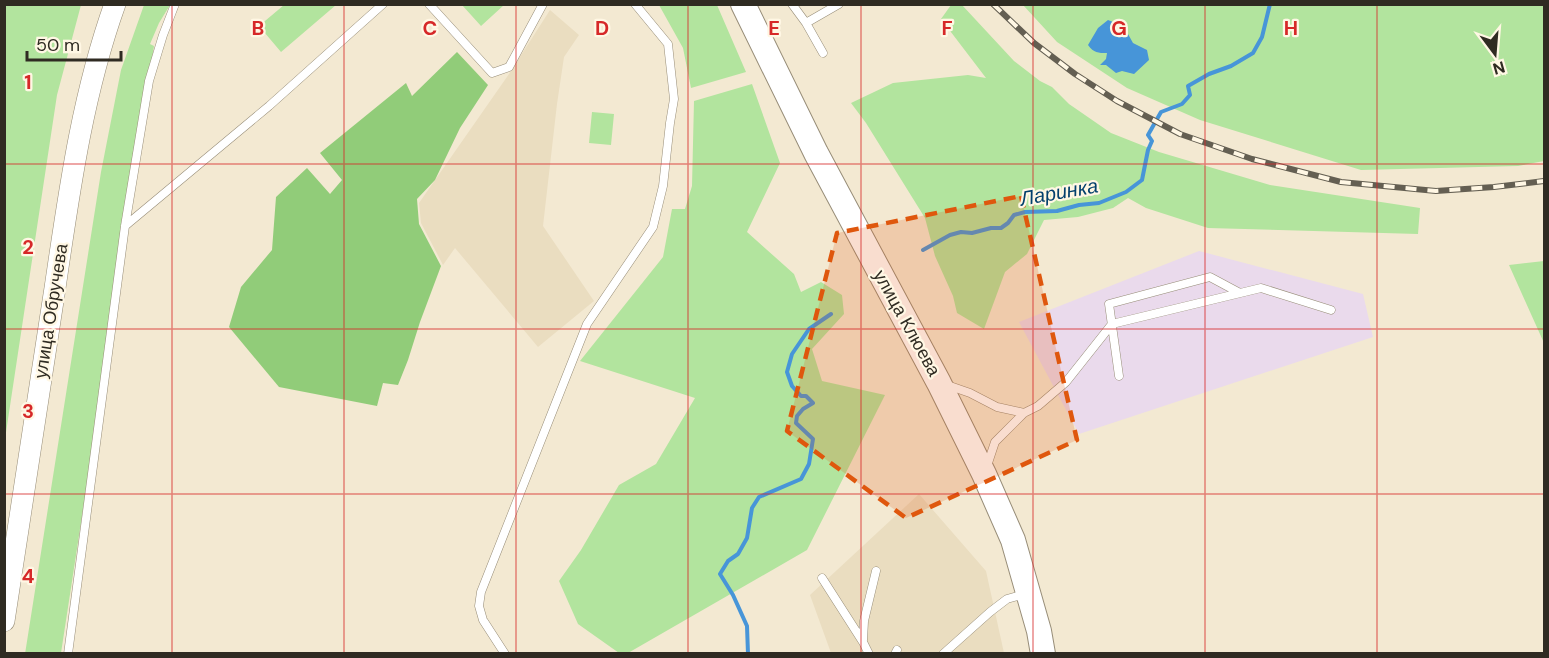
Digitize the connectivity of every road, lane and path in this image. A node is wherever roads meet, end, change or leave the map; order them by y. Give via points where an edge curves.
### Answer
1 (114, 4) edge
2 (175, 4) edge
3 (383, 4) edge
4 (429, 4) edge
5 (543, 4) edge
6 (635, 4) edge
7 (743, 4) edge
8 (792, 4) edge
9 (839, 4) edge
10 (806, 23) junction
11 (823, 53) dead end
12 (125, 226) junction
13 (1238, 292) junction
14 (1331, 310) dead end
15 (1112, 324) junction
16 (1119, 376) dead end
17 (939, 383) junction
18 (1024, 413) junction
19 (984, 474) junction
20 (876, 571) dead end
21 (822, 578) dead end
22 (1029, 593) junction
23 (4, 621) edge
24 (863, 642) junction
25 (68, 654) edge
26 (506, 654) edge
27 (868, 654) edge
28 (942, 654) edge
29 (1043, 654) edge

1 - 23 street, улица Обручева via 87,100 69,200
2 - 12 lane via 149,81
3 - 12 lane
4 - 5 lane via 492,73 509,67
6 - 26 lane via 668,44 674,99 663,186 653,227 587,324 481,592 483,620
7 - 17 main road, улица Клюева via 816,153
8 - 10 lane
9 - 10 lane
10 - 11 lane
12 - 25 lane
13 - 14 lane via 1262,288
13 - 15 lane
13 - 15 lane via 1210,277 1109,304
15 - 16 lane
15 - 18 lane via 1066,382
17 - 18 lane via 997,407
17 - 19 main road, улица Клюева
18 - 19 lane via 995,442
19 - 22 main road, улица Клюева via 1013,540
20 - 24 lane
21 - 24 lane
22 - 28 lane via 1007,599
22 - 29 main road, улица Клюева
24 - 27 lane

